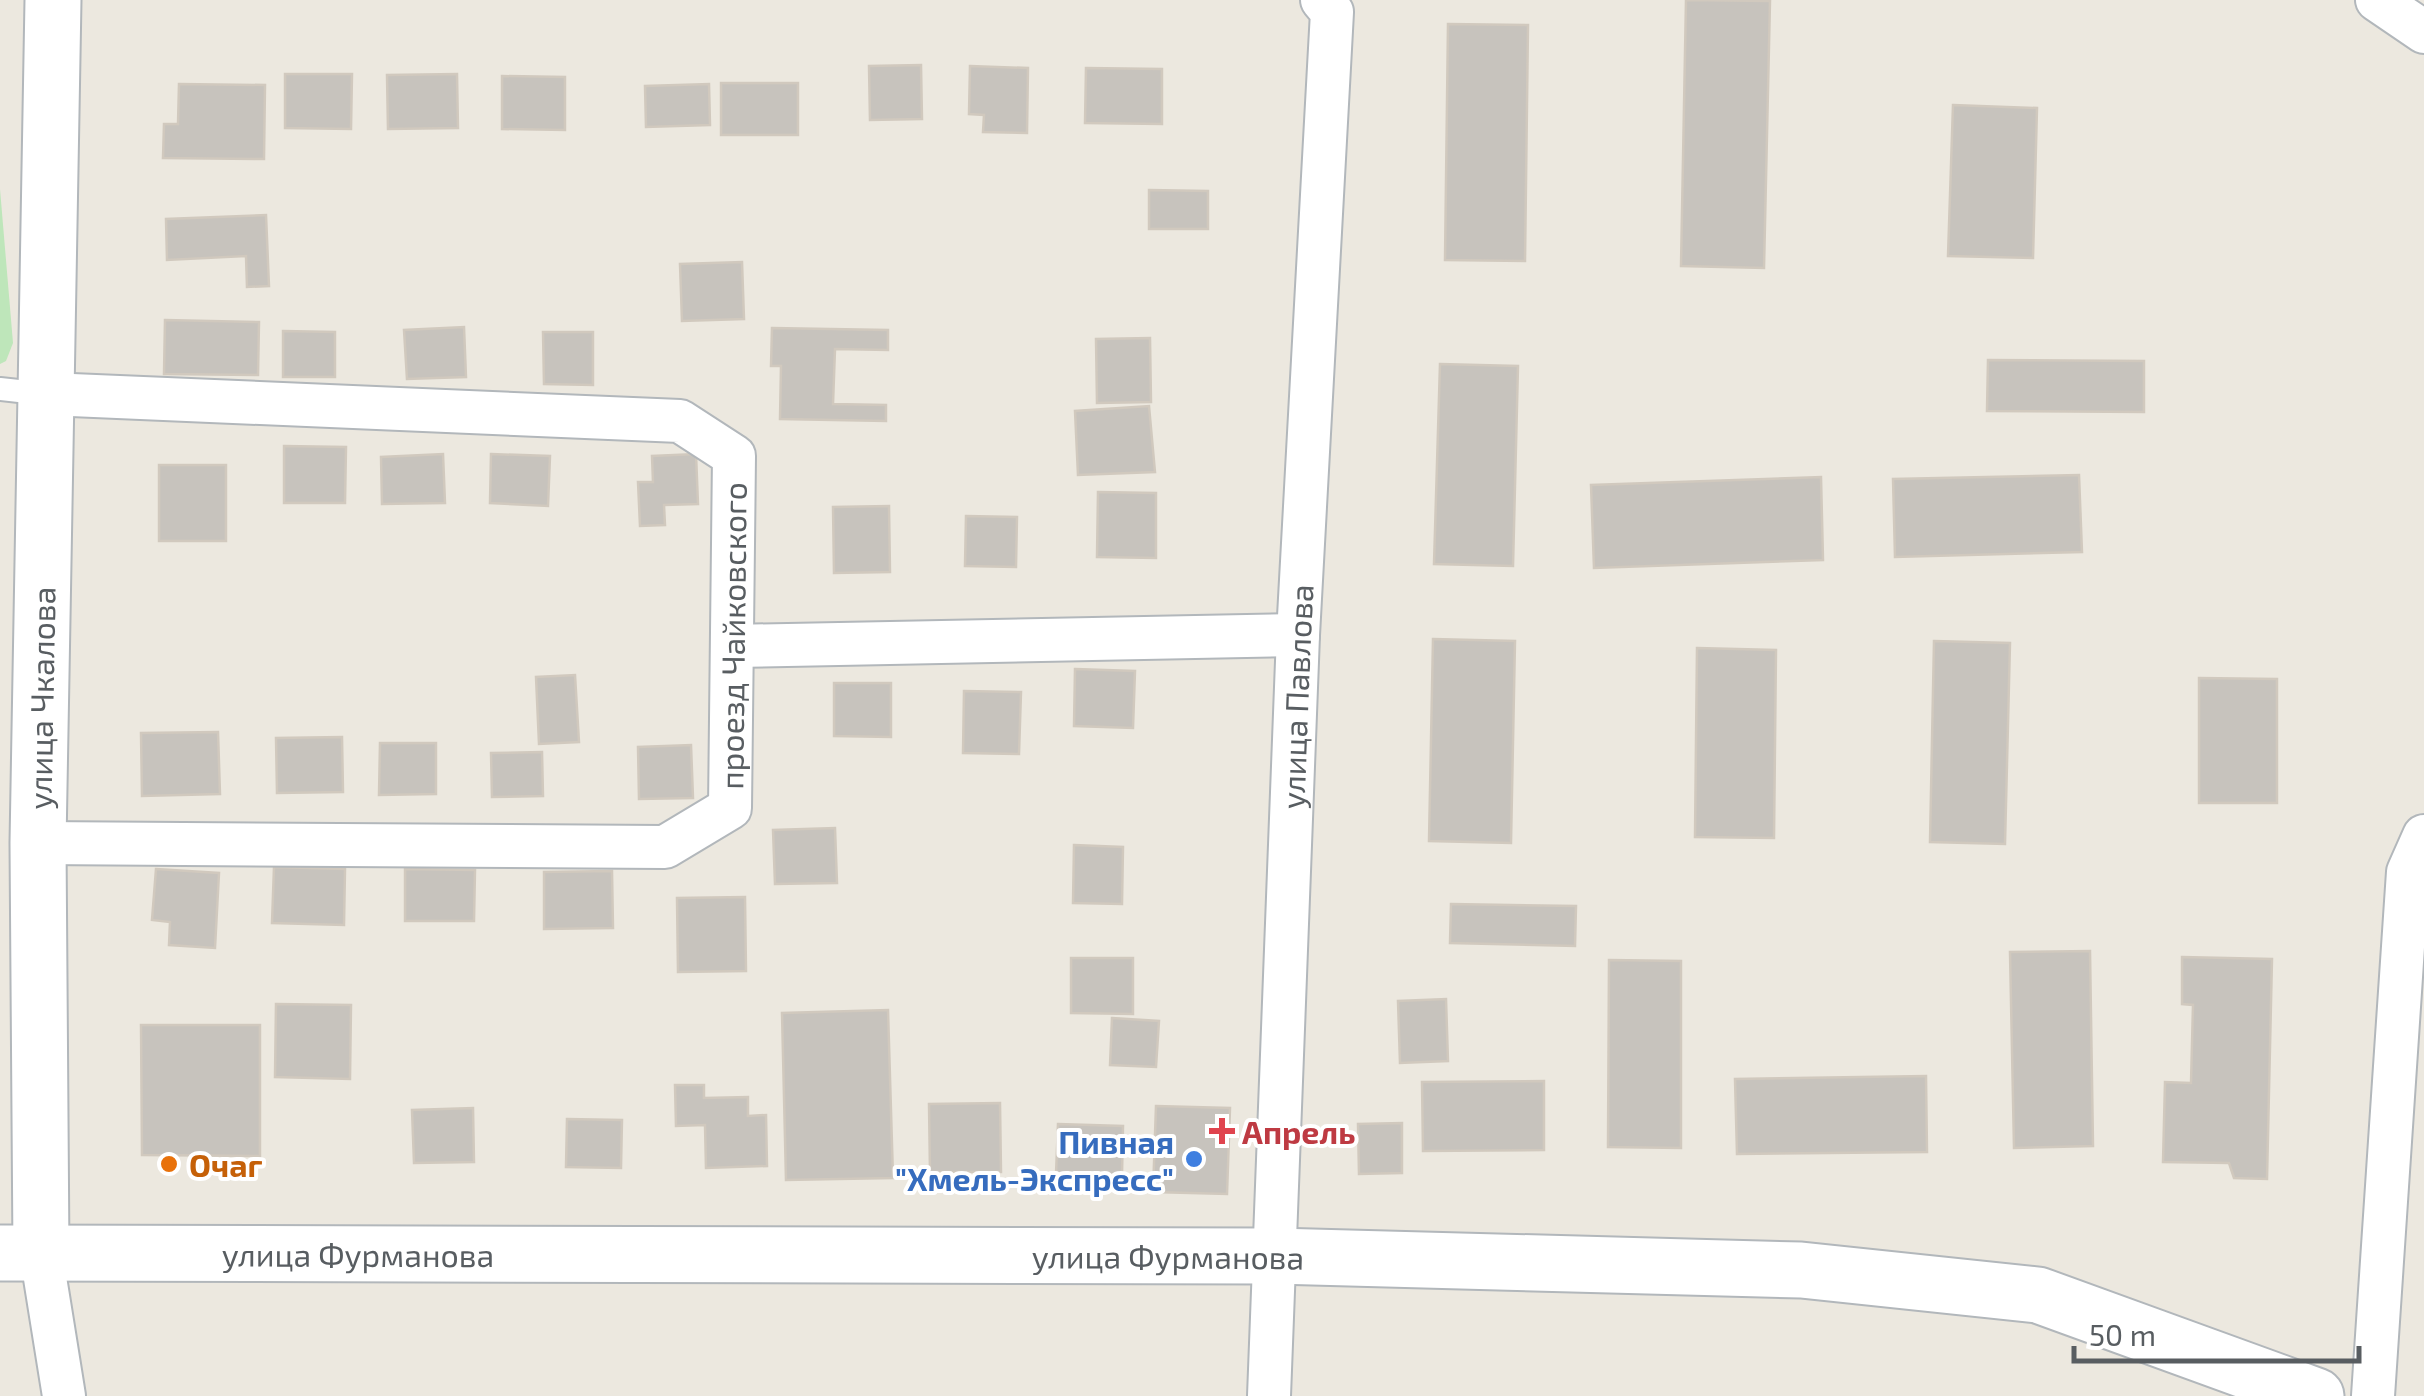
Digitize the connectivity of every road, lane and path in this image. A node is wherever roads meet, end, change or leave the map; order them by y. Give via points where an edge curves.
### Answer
1 (53, 0) edge
2 (1322, 0) edge
3 (2378, 0) edge
4 (2424, 32) edge
5 (24, 391) edge
6 (1298, 634) junction
7 (732, 646) junction
8 (2424, 836) edge
9 (38, 843) junction
10 (20, 1253) edge
11 (1275, 1256) junction
12 (64, 1396) edge
13 (1270, 1396) edge
14 (2316, 1396) edge
15 (2372, 1396) edge

1 - 5 street, улица Чкалова
2 - 6 street, улица Павлова via 1332,12
3 - 4 street
5 - 7 street, проезд Чайковского via 680,421 734,456
5 - 9 street, улица Чкалова
6 - 7 street
6 - 11 street, улица Павлова
7 - 9 street, проезд Чайковского via 730,808 665,847
8 - 15 street via 2408,872
9 - 10 street, улица Чкалова
10 - 11 street, улица Фурманова
10 - 12 street, улица Чкалова
11 - 13 street, улица Павлова
11 - 14 street, улица Фурманова via 1802,1270 2038,1295

